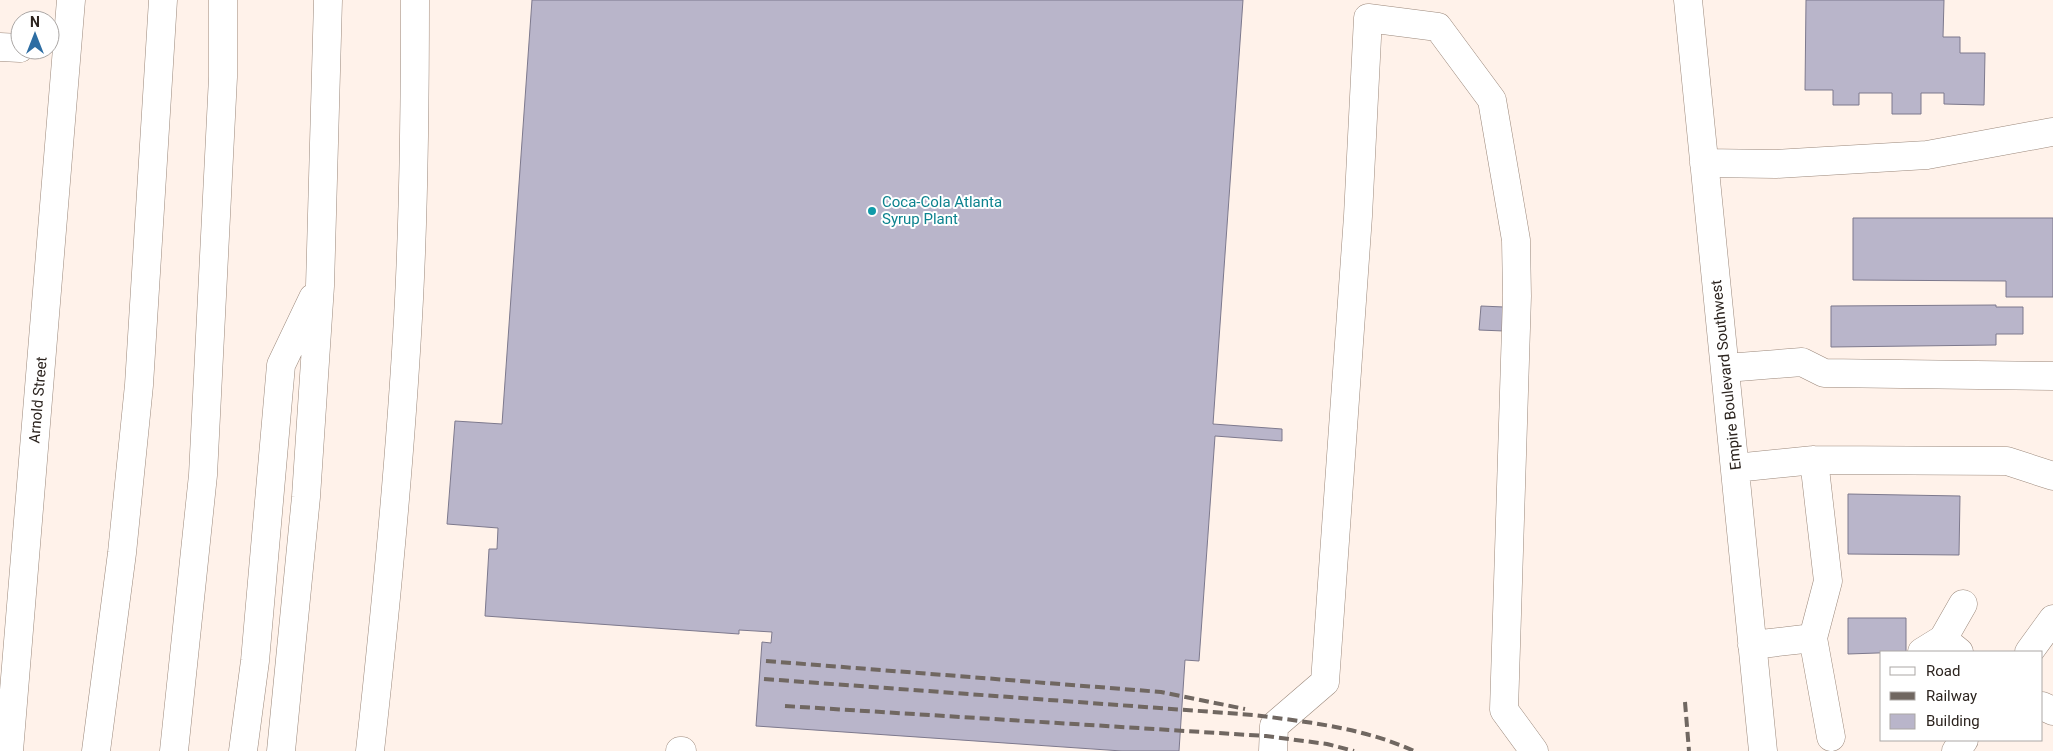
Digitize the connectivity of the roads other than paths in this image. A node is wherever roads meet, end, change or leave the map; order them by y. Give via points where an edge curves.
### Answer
1 (71, 0) edge
2 (164, 0) edge
3 (223, 0) edge
4 (328, 0) edge
5 (415, 0) edge
6 (1688, 0) edge
7 (1369, 9) edge
8 (60, 41) edge
9 (57, 60) edge
10 (2052, 132) edge
11 (1704, 163) junction
12 (320, 286) junction
13 (1726, 368) junction
14 (2053, 376) edge
15 (1814, 460) junction
16 (1735, 468) junction
17 (2053, 476) edge
18 (1963, 604) dead end
19 (2053, 619) edge
20 (1813, 638) junction
21 (1752, 644) junction
22 (1941, 648) edge
23 (2030, 651) edge
24 (1831, 737) dead end
25 (9, 751) edge
26 (96, 751) edge
27 (174, 751) edge
28 (243, 751) edge
29 (281, 751) edge
30 (370, 751) edge
31 (1273, 751) edge
32 (1534, 751) edge
33 (1763, 751) edge

1 - 8 main road, Arnold Street
2 - 26 main road via 139,385 122,553
3 - 27 main road via 223,77 203,475
4 - 12 main road
5 - 30 main road via 408,318 387,599
6 - 11 main road, Empire Boulevard Southwest
7 - 31 main road via 1358,216 1325,682 1274,726
7 - 32 main road via 1438,28 1492,100 1516,240 1504,710
9 - 25 main road, Arnold Street
10 - 11 main road via 1927,155 1776,164
11 - 13 main road, Empire Boulevard Southwest
12 - 28 main road via 281,365 255,661
12 - 29 main road via 306,497
13 - 14 main road via 1802,362 1824,373
13 - 16 main road, Empire Boulevard Southwest
15 - 16 main road
15 - 17 main road via 2007,461
15 - 20 main road via 1828,581
16 - 21 main road, Empire Boulevard Southwest
18 - 22 main road
19 - 23 main road
20 - 21 main road
20 - 24 main road
21 - 33 main road, Empire Boulevard Southwest

